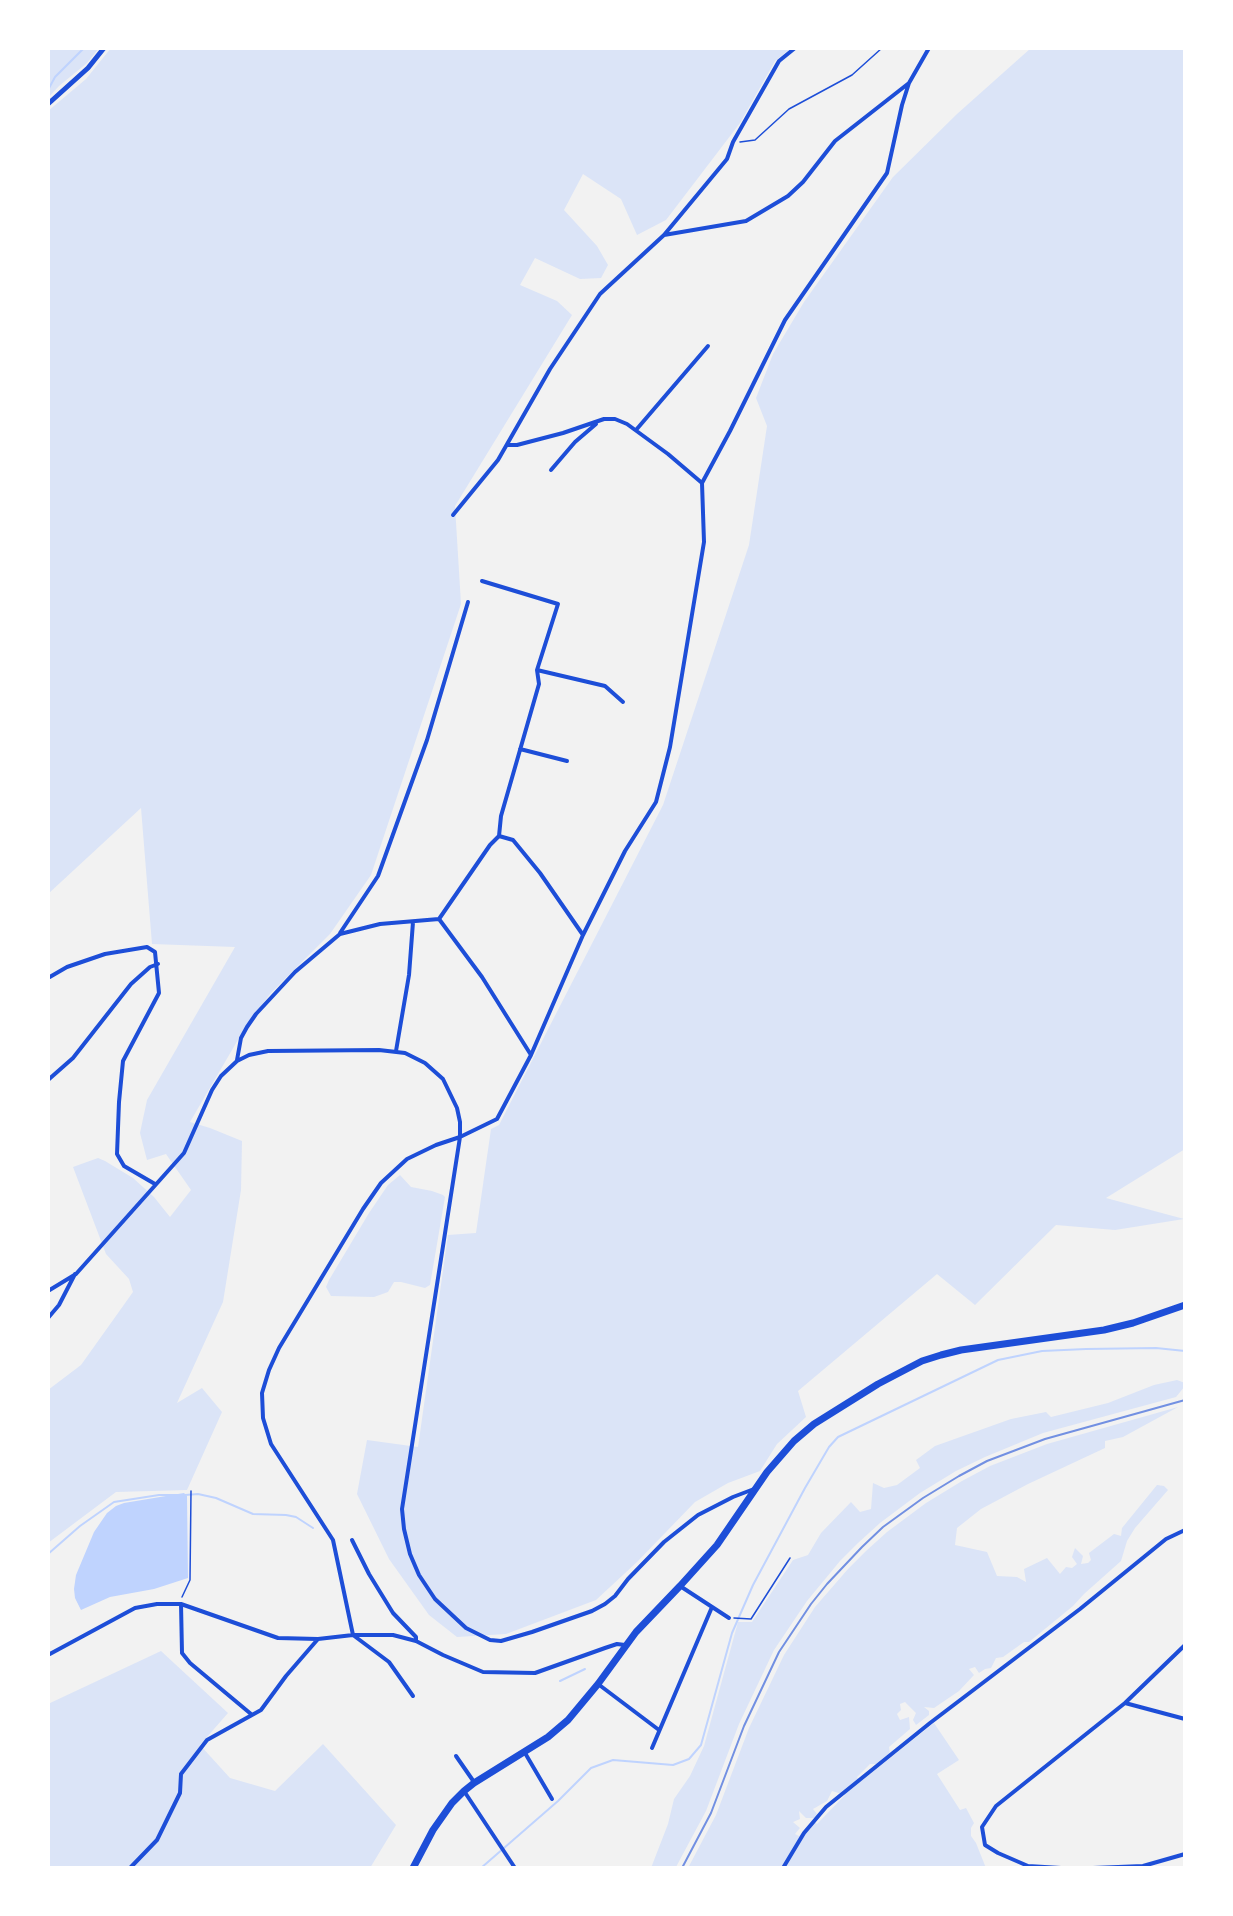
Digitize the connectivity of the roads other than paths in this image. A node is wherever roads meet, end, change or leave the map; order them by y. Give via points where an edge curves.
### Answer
1 (104, 48) edge
2 (795, 48) edge
3 (928, 48) edge
4 (909, 83) junction
5 (48, 104) edge
6 (664, 235) junction
7 (708, 346) dead end
8 (599, 421) junction
9 (636, 430) junction
10 (507, 445) junction
11 (551, 470) dead end
12 (702, 483) junction
13 (453, 515) dead end
14 (482, 581) dead end
15 (468, 602) dead end
16 (537, 670) junction
17 (623, 702) dead end
18 (520, 749) junction
19 (567, 761) dead end
20 (499, 836) junction
21 (439, 920) junction
22 (413, 922) junction
23 (340, 934) junction
24 (583, 935) junction
25 (158, 964) junction
26 (48, 978) edge
27 (396, 1051) junction
28 (531, 1055) junction
29 (237, 1061) junction
30 (48, 1080) edge
31 (460, 1137) junction
32 (155, 1184) junction
33 (76, 1274) junction
34 (48, 1291) edge
35 (1185, 1305) edge
36 (48, 1317) edge
37 (754, 1489) junction
38 (1185, 1530) edge
39 (352, 1540) dead end
40 (680, 1586) junction
41 (181, 1604) junction
42 (712, 1607) junction
43 (729, 1618) road end
44 (353, 1635) junction
45 (318, 1639) junction
46 (416, 1641) junction
47 (627, 1645) junction
48 (1185, 1645) edge
49 (48, 1655) edge
50 (598, 1684) junction
51 (413, 1696) dead end
52 (1125, 1703) junction
53 (251, 1714) junction
54 (1185, 1719) edge
55 (659, 1730) junction
56 (652, 1748) dead end
57 (524, 1752) junction
58 (456, 1756) dead end
59 (474, 1783) junction
60 (464, 1791) junction
61 (552, 1799) dead end
62 (1185, 1854) edge
63 (130, 1868) edge
64 (413, 1868) edge
65 (515, 1868) edge
66 (783, 1868) edge
67 (1061, 1868) edge
68 (1093, 1868) edge

1 - 5 street
2 - 6 street via 779,61 727,159
3 - 4 street
4 - 6 street via 835,141 788,196 746,221
4 - 12 street via 887,173 785,320
6 - 10 street via 600,294 550,369
7 - 9 street
8 - 9 street via 615,419
8 - 10 street
8 - 11 street
9 - 12 street
10 - 13 street
12 - 24 street via 704,542 670,747 656,802 625,851
14 - 16 street via 558,604
15 - 23 street via 427,740 378,876
16 - 17 street via 605,686
16 - 18 street via 539,684
18 - 19 street
18 - 20 street
20 - 21 street
20 - 24 street via 513,840
21 - 22 street
21 - 28 street via 482,977
22 - 23 street via 380,924
22 - 27 street
23 - 29 street via 295,972 256,1014 241,1038
24 - 28 street
25 - 26 street via 155,952 139,948 105,954
25 - 30 street via 131,984 73,1058
25 - 32 street via 159,993 123,1061 117,1154 124,1166
27 - 29 street via 268,1051
27 - 31 street via 421,1060 443,1079 457,1108
28 - 31 street via 497,1119
29 - 32 street via 212,1090 184,1153
31 - 37 street via 402,1509 414,1564 427,1588 466,1628 490,1640 514,1638 605,1604 664,1542 698,1515
31 - 44 street via 407,1159 381,1183 279,1348 262,1393 263,1418 271,1444 333,1540
32 - 33 street
33 - 34 street
33 - 36 street
35 - 37 main road via 1104,1330 961,1350 922,1361 814,1424 781,1455
37 - 40 main road via 717,1545
38 - 66 street via 1166,1539 826,1807 804,1833
39 - 46 street via 393,1613
40 - 42 street
40 - 47 main road
41 - 45 street via 278,1638
41 - 49 street via 135,1608
41 - 53 street via 182,1653
42 - 43 street
42 - 55 street
44 - 45 street
44 - 46 street via 393,1635
44 - 51 street via 388,1662
45 - 53 street via 261,1710
46 - 47 street via 483,1671 508,1673 535,1673 617,1644
47 - 50 main road
48 - 52 street
50 - 55 street
50 - 57 main road via 559,1728
52 - 54 street
52 - 67 street via 996,1806 982,1827 985,1845 998,1853 1028,1866
53 - 63 street via 207,1740 181,1774 180,1793 157,1840
55 - 56 street
57 - 59 main road
57 - 61 street
58 - 59 street
59 - 60 main road
60 - 64 main road via 432,1830
60 - 65 street
62 - 68 street via 1143,1866

